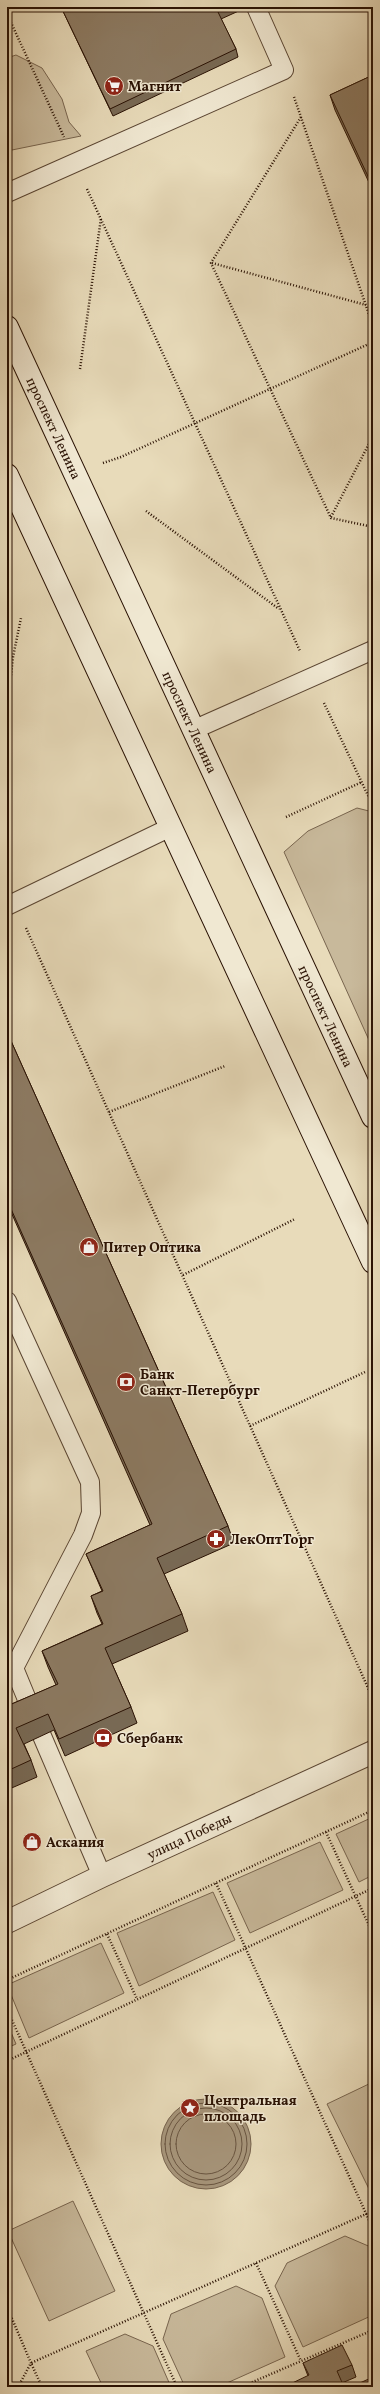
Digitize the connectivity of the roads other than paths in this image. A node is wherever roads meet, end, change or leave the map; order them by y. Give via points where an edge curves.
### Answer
1 (256, 7) edge
2 (7, 193) edge
3 (7, 327) edge
4 (7, 475) edge
5 (373, 650) edge
6 (193, 730) junction
7 (170, 827) junction
8 (11, 904) edge
9 (373, 1117) edge
10 (373, 1262) edge
11 (9, 1310) edge
12 (10, 1670) edge
13 (33, 1714) edge
14 (42, 1736) edge
15 (373, 1752) edge
16 (102, 1876) junction
17 (7, 1922) edge

1 - 2 lane via 284,70
3 - 6 main road, проспект Ленина
4 - 7 main road
5 - 6 lane
6 - 9 main road, проспект Ленина
7 - 8 lane
7 - 10 main road
11 - 12 lane via 90,1482 91,1513 83,1534
12 - 13 lane
14 - 16 lane
15 - 16 main road, улица Победы
16 - 17 main road, улица Победы

